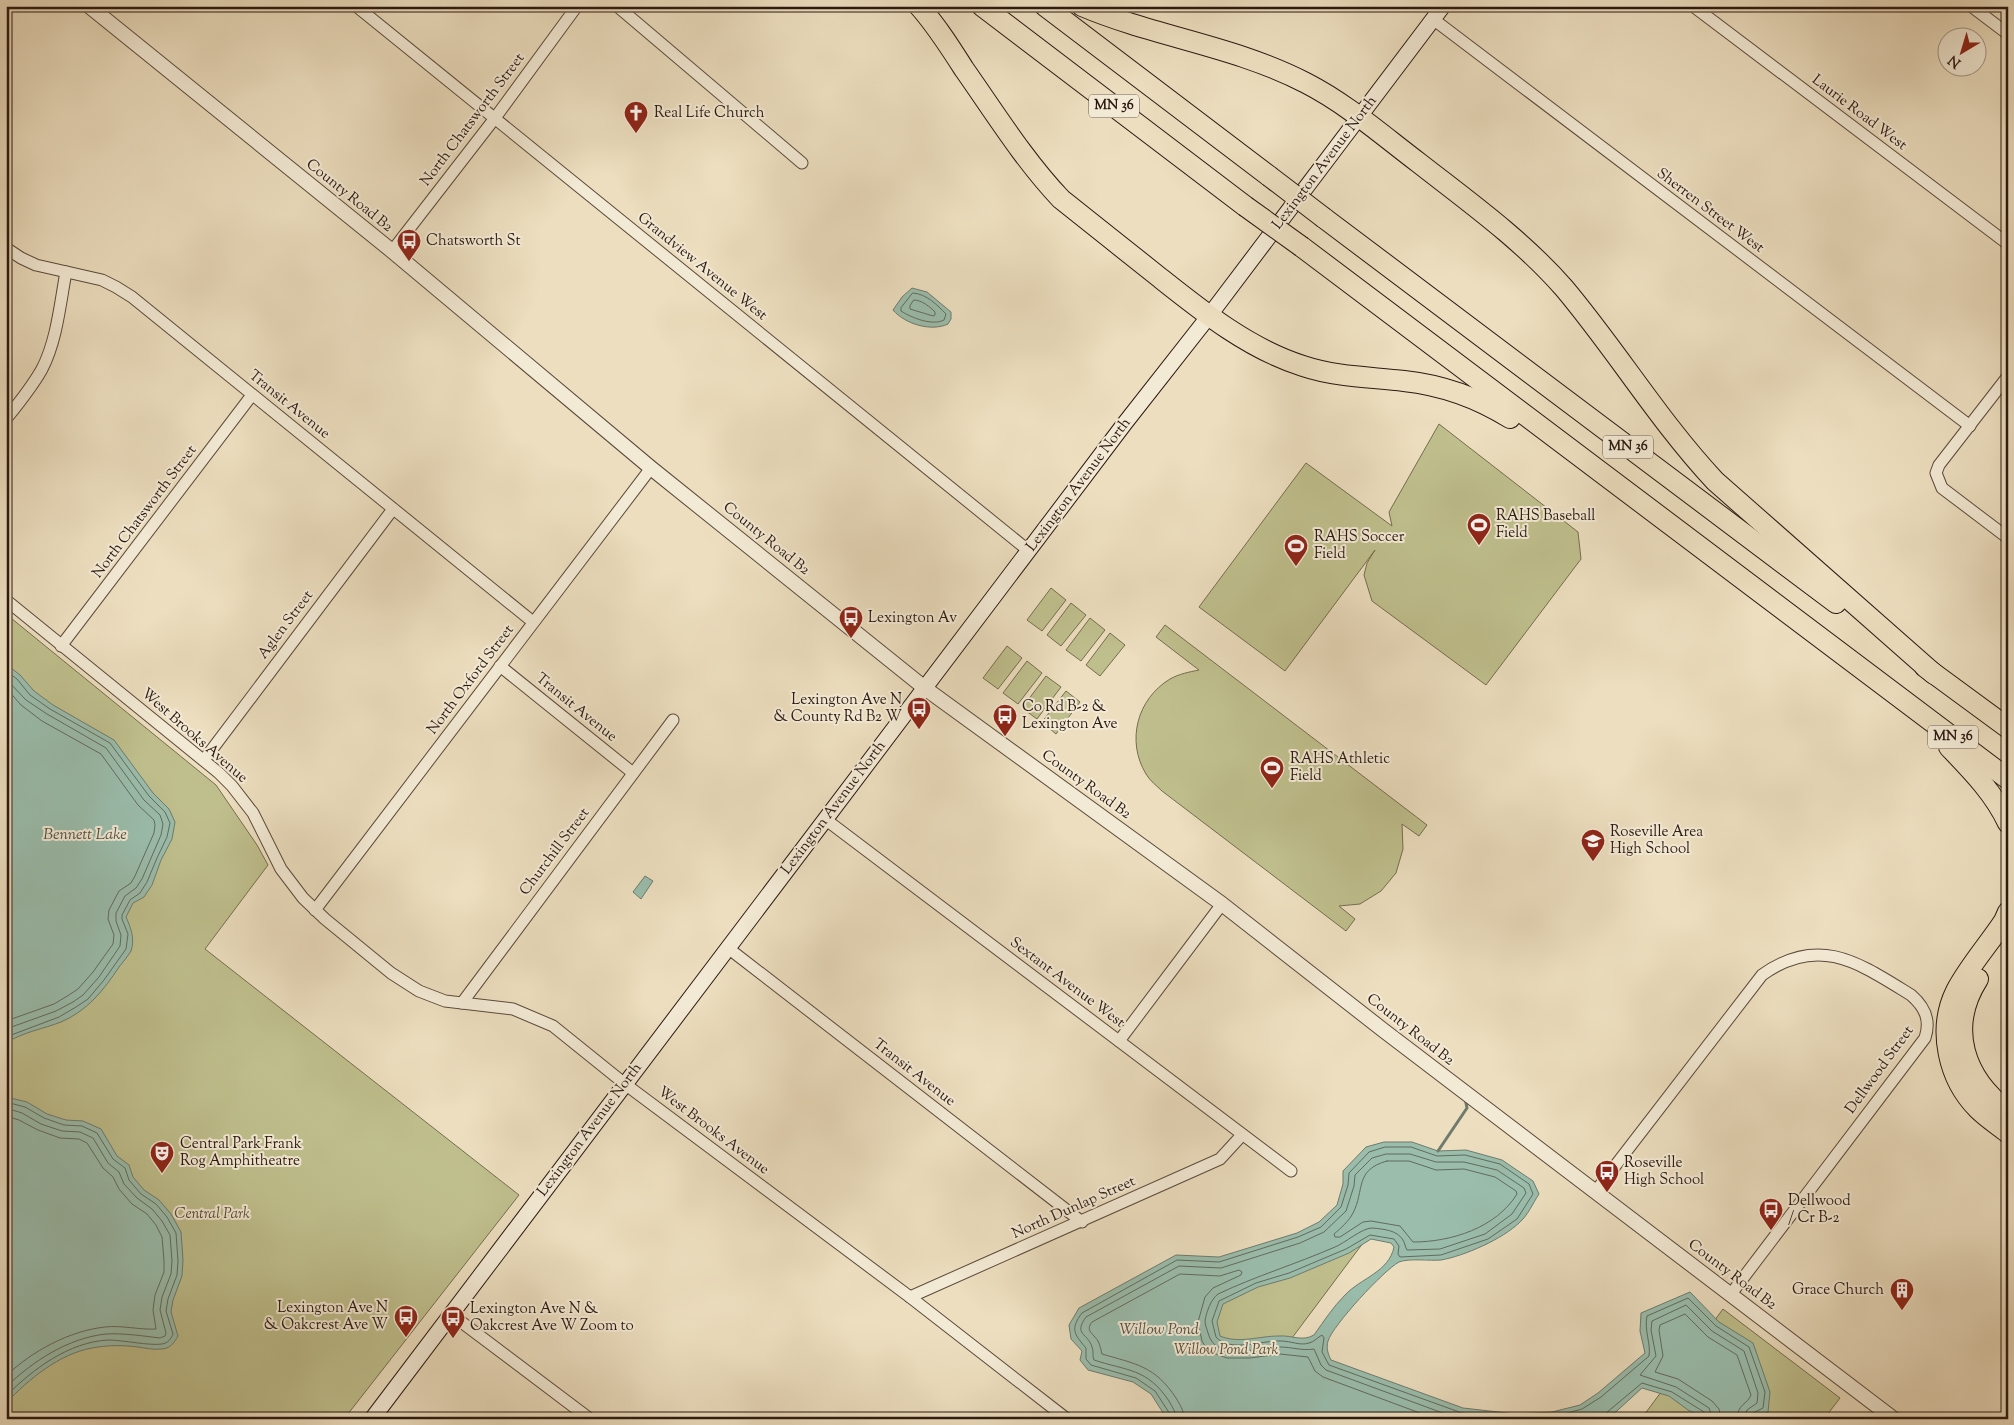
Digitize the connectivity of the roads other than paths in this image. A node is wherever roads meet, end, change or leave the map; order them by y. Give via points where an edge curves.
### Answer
1 (89, 6) edge
2 (356, 6) edge
3 (577, 6) edge
4 (617, 6) edge
5 (919, 6) edge
6 (982, 6) edge
7 (1045, 6) edge
8 (1082, 6) edge
9 (1443, 6) edge
10 (1693, 6) edge
11 (1971, 6) edge
12 (1433, 19) junction
13 (2008, 34) edge
14 (495, 118) junction
15 (1360, 118) junction
16 (802, 162) dead end
17 (2008, 244) edge
18 (6, 248) edge
19 (392, 251) junction
20 (66, 272) junction
21 (1209, 316) junction
22 (2008, 376) edge
23 (252, 395) junction
24 (6, 419) edge
25 (1970, 426) junction
26 (651, 468) junction
27 (1598, 471) junction
28 (393, 509) junction
29 (2008, 538) edge
30 (1029, 551) junction
31 (6, 600) edge
32 (533, 622) junction
33 (62, 646) junction
34 (500, 666) junction
35 (1934, 674) junction
36 (926, 689) junction
37 (1898, 696) junction
38 (673, 720) dead end
39 (2008, 728) edge
40 (204, 760) junction
41 (633, 773) junction
42 (2008, 779) edge
43 (825, 819) junction
44 (2008, 823) edge
45 (1222, 904) junction
46 (315, 910) junction
47 (2008, 912) edge
48 (2008, 939) edge
49 (728, 948) junction
50 (462, 1002) junction
51 (1119, 1041) junction
52 (625, 1084) junction
53 (2008, 1111) edge
54 (2008, 1133) edge
55 (1242, 1135) junction
56 (1291, 1171) dead end
57 (1595, 1192) junction
58 (1082, 1222) junction
59 (1731, 1294) junction
60 (910, 1298) junction
61 (452, 1315) junction
62 (372, 1419) edge
63 (590, 1419) edge
64 (1067, 1419) edge
65 (1894, 1419) edge

1 - 19 street, County Road B2
2 - 14 street, Grandview Avenue West
3 - 14 street, North Chatsworth Street
4 - 16 street
5 - 21 highway via 1046,183 1061,199
6 - 27 highway, MN 36, bridge
7 - 35 highway, MN 36, bridge via 1811,585
8 - 15 highway via 1274,68 1307,84
9 - 12 main road, Lexington Avenue North
10 - 17 street, Laurie Road West
11 - 13 street
12 - 15 main road, Lexington Avenue North
12 - 25 street, Sherren Street West
14 - 19 street, North Chatsworth Street
14 - 30 street, Grandview Avenue West
15 - 21 main road, Lexington Avenue North
15 - 35 highway via 1483,213 1538,261 1587,316 1662,420 1715,481
18 - 20 street, Transit Avenue via 36,265
19 - 26 street, County Road B2
20 - 23 street, Transit Avenue via 102,280 132,297
20 - 24 street via 48,354 32,386
21 - 27 highway via 1278,357 1302,366 1348,376 1413,382 1460,393 1497,410
21 - 30 main road, Lexington Avenue North
22 - 25 street
23 - 28 street, Transit Avenue
23 - 33 street, North Chatsworth Street
25 - 29 street via 1936,473 1942,488
26 - 32 street, North Oxford Street
26 - 36 street, County Road B2
27 - 37 highway, MN 36
28 - 32 street, Transit Avenue
28 - 40 street, Aglen Street
30 - 36 main road, Lexington Avenue North
31 - 33 street, West Brooks Avenue
32 - 34 street, North Oxford Street
33 - 40 street, West Brooks Avenue
34 - 41 street, Transit Avenue
34 - 46 street, North Oxford Street
35 - 39 highway, MN 36
36 - 43 main road, Lexington Avenue North
36 - 45 street, County Road B2
37 - 42 highway, MN 36
37 - 44 highway via 1973,772 1993,796
38 - 41 street, Churchill Street
40 - 46 street, West Brooks Avenue via 232,786 254,813 281,869
41 - 50 street, Churchill Street
43 - 49 main road, Lexington Avenue North
43 - 51 street, Sextant Avenue West
45 - 51 street
45 - 57 street, County Road B2
46 - 50 street, West Brooks Avenue via 408,984 445,1001
47 - 54 highway via 1956,992 1947,1035 1952,1067 1967,1096 1982,1113
48 - 53 highway via 1977,981 1968,1000 1962,1028 1966,1056 1978,1082
49 - 52 main road, Lexington Avenue North
49 - 58 street, Transit Avenue
50 - 52 street, West Brooks Avenue via 513,1009 541,1019
51 - 55 street, Sextant Avenue West
52 - 60 street, West Brooks Avenue
52 - 61 main road, Lexington Avenue North
55 - 56 street, Sextant Avenue West
55 - 58 street, North Dunlap Street via 1220,1159
57 - 59 street, County Road B2
57 - 59 street, Dellwood Street via 1762,975 1776,965 1797,956 1836,956 1853,962 1911,995 1926,1015 1928,1030 1925,1038
58 - 60 street, North Dunlap Street
59 - 65 street, County Road B2
60 - 64 street, West Brooks Avenue
61 - 62 main road, Lexington Avenue North
61 - 63 street

